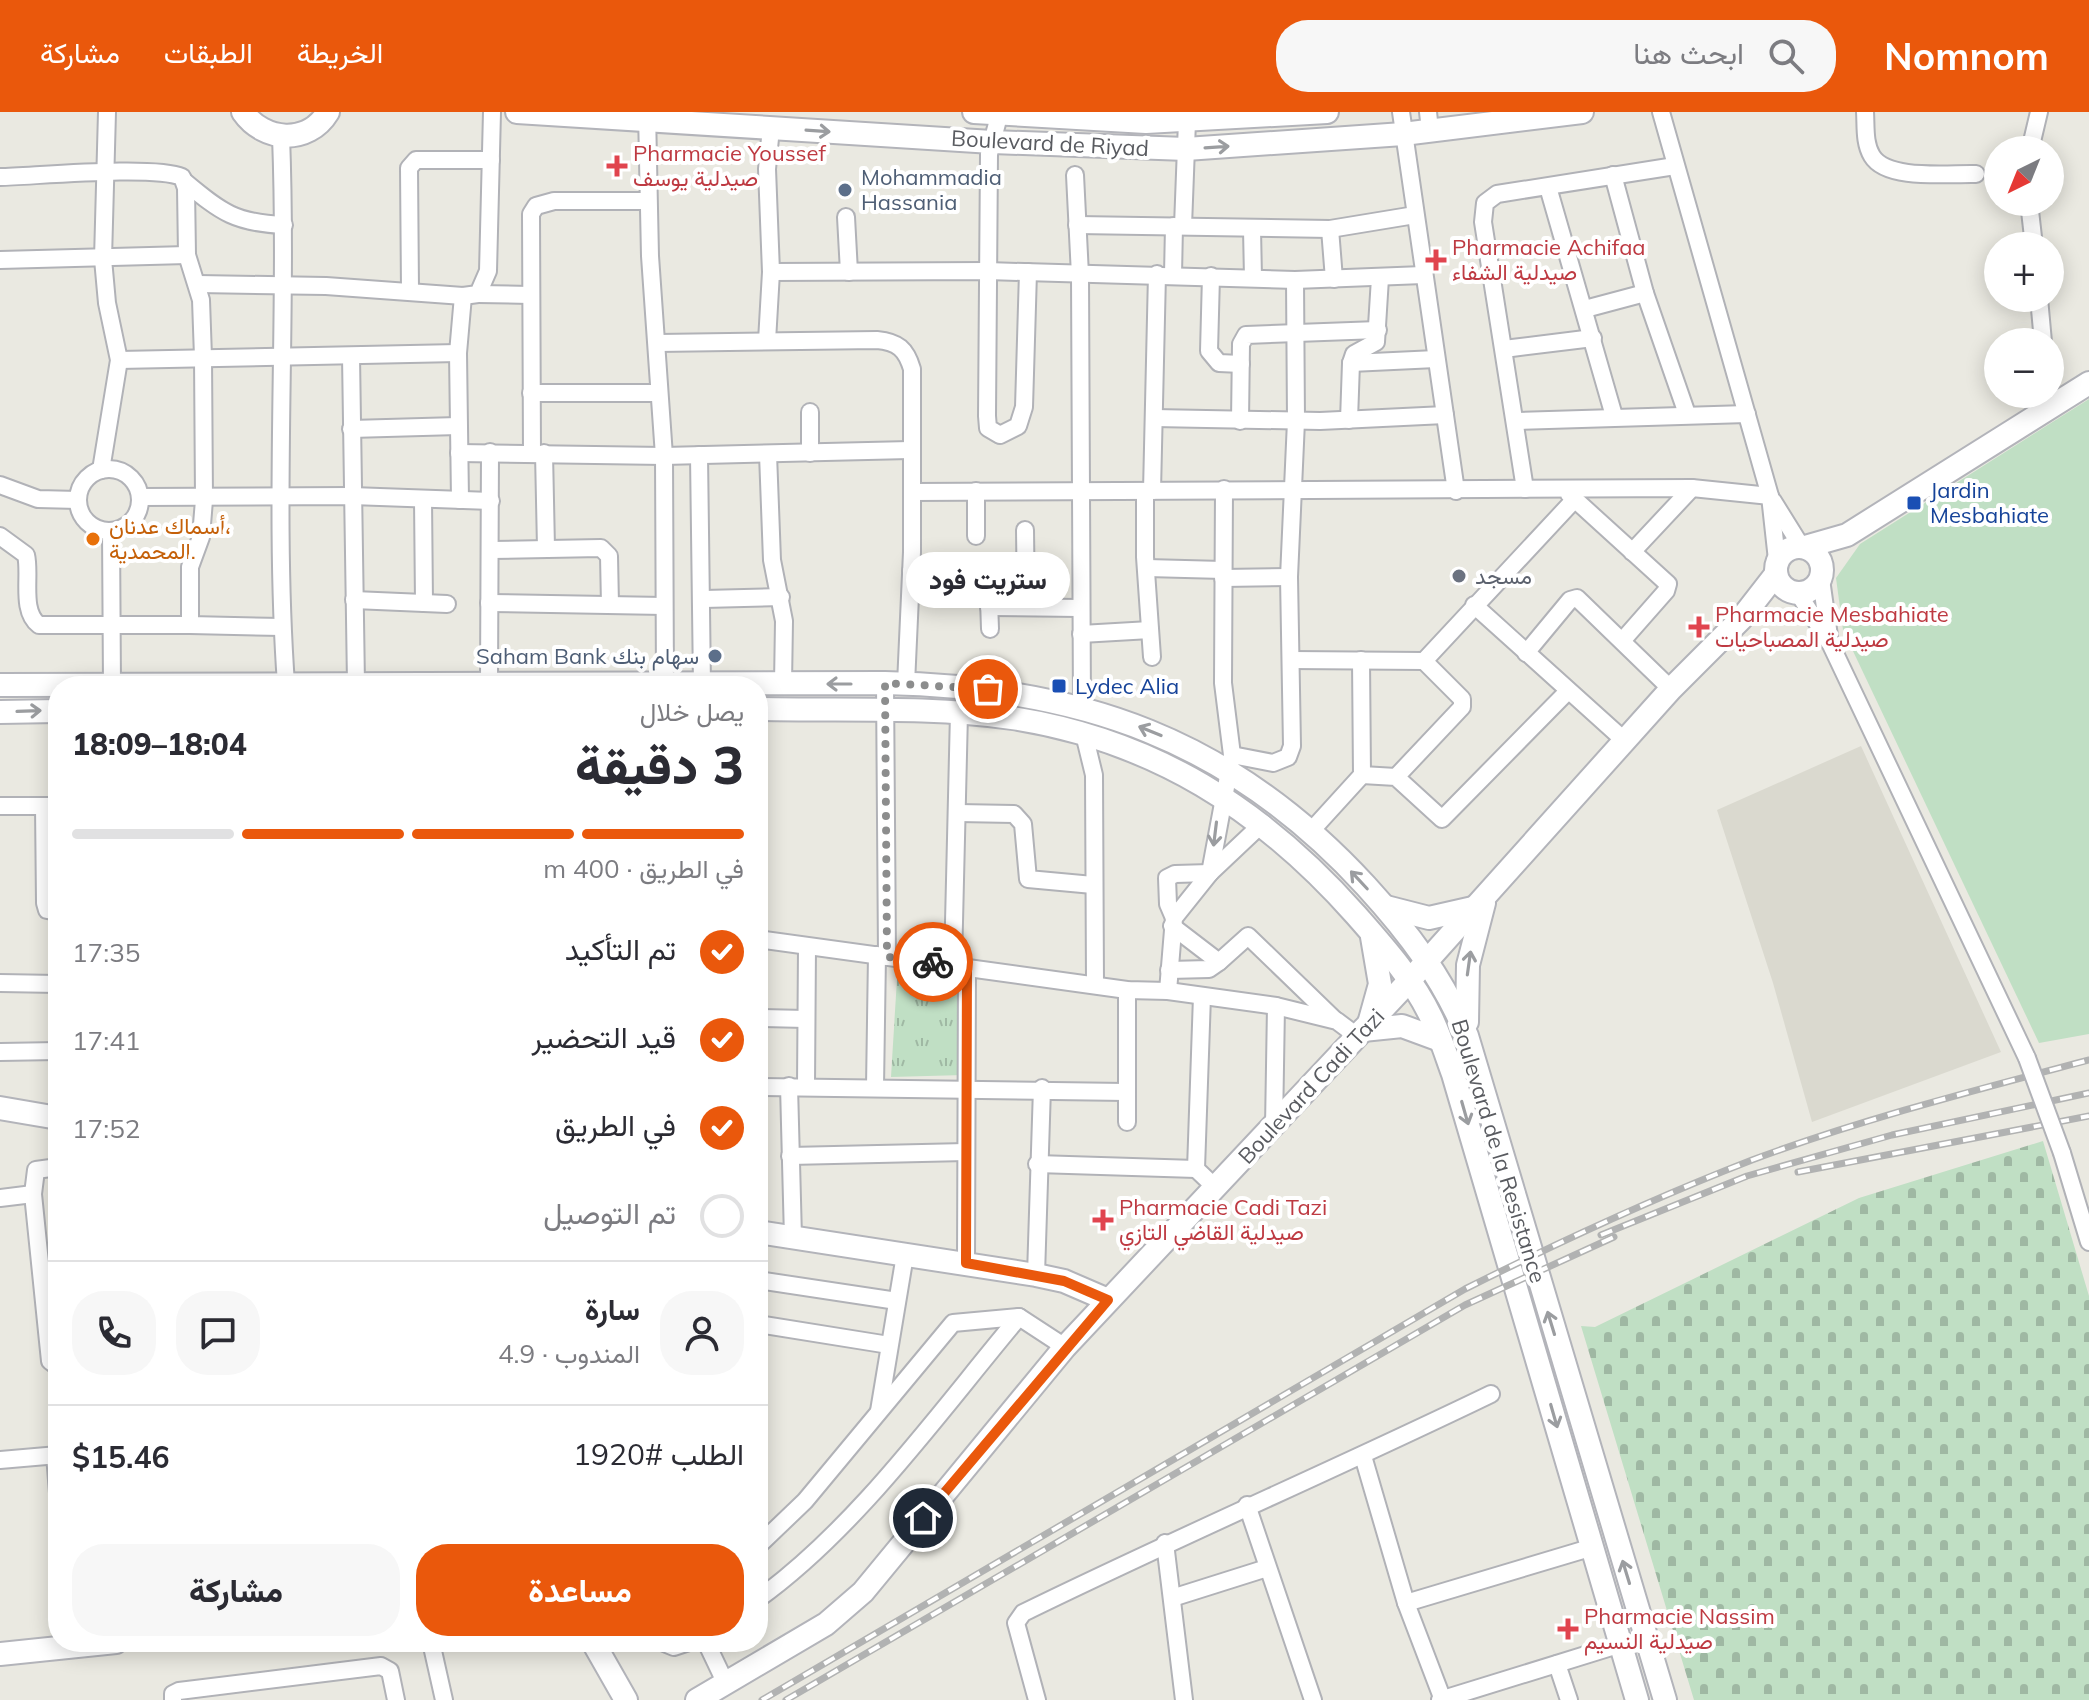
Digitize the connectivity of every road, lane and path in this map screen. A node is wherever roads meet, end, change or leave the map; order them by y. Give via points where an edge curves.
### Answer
1 (107, 112) edge
2 (243, 112) edge
3 (328, 112) edge
4 (492, 112) edge
5 (517, 112) edge
6 (974, 112) edge
7 (1327, 112) edge
8 (1582, 112) edge
9 (1661, 112) edge
10 (1865, 112) edge
11 (2039, 112) edge
12 (999, 113) edge
13 (648, 117) edge
14 (718, 119) edge
15 (1187, 121) junction
16 (1429, 121) edge
17 (1402, 123) edge
18 (771, 128) junction
19 (281, 136) junction
20 (2033, 136) edge
21 (992, 142) junction
22 (1186, 149) junction
23 (491, 160) junction
24 (1675, 166) junction
25 (106, 173) junction
26 (1976, 174) dead end
27 (1075, 175) dead end
28 (1613, 175) junction
29 (0, 177) edge
30 (185, 182) junction
31 (1548, 187) junction
32 (648, 201) junction
33 (1415, 215) junction
34 (846, 217) dead end
35 (284, 225) junction
36 (1077, 225) junction
37 (1179, 226) junction
38 (1252, 229) junction
39 (1330, 229) junction
40 (187, 255) junction
41 (103, 259) junction
42 (0, 260) edge
43 (987, 271) junction
44 (771, 272) junction
45 (849, 272) junction
46 (1028, 272) junction
47 (1080, 275) junction
48 (1165, 275) junction
49 (1423, 275) junction
50 (1211, 276) junction
51 (1253, 278) junction
52 (1380, 278) junction
53 (1334, 279) junction
54 (1295, 280) junction
55 (198, 284) junction
56 (285, 284) junction
57 (410, 291) junction
58 (1645, 293) junction
59 (470, 295) junction
60 (530, 295) junction
61 (1585, 309) junction
62 (1296, 330) junction
63 (1378, 330) junction
64 (1593, 338) junction
65 (767, 341) junction
66 (658, 343) junction
67 (1504, 349) junction
68 (458, 353) junction
69 (281, 355) junction
70 (351, 356) junction
71 (203, 357) junction
72 (1436, 359) junction
73 (119, 360) junction
74 (1351, 363) junction
75 (1241, 364) junction
76 (2089, 383) edge
77 (531, 393) junction
78 (659, 393) junction
79 (2064, 394) edge
80 (2038, 408) edge
81 (810, 412) dead end
82 (1687, 414) junction
83 (1747, 414) junction
84 (1445, 415) junction
85 (1614, 416) junction
86 (1154, 418) junction
87 (1349, 420) junction
88 (1240, 421) junction
89 (1296, 421) junction
90 (1517, 421) junction
91 (458, 426) junction
92 (351, 429) junction
93 (910, 450) junction
94 (490, 452) junction
95 (459, 453) junction
96 (538, 453) junction
97 (810, 453) junction
98 (768, 454) junction
99 (699, 455) junction
100 (664, 456) junction
101 (101, 470) junction
102 (0, 485) edge
103 (1692, 488) junction
104 (1224, 489) junction
105 (1525, 489) junction
106 (976, 491) junction
107 (1293, 491) junction
108 (1456, 491) junction
109 (912, 492) junction
110 (1149, 492) junction
111 (1081, 493) junction
112 (1570, 495) junction
113 (352, 496) junction
114 (1770, 496) junction
115 (140, 497) junction
116 (280, 499) junction
117 (423, 499) junction
118 (78, 500) junction
119 (204, 500) junction
120 (460, 500) junction
121 (491, 501) junction
122 (1025, 530) dead end
123 (111, 531) junction
124 (1847, 535) junction
125 (0, 536) edge
126 (976, 536) dead end
127 (1803, 546) junction
128 (546, 548) junction
129 (490, 550) junction
130 (1632, 552) junction
131 (1777, 567) junction
132 (1147, 568) junction
133 (1023, 570) junction
134 (911, 571) junction
135 (988, 571) junction
136 (1223, 574) junction
137 (1822, 575) junction
138 (1289, 577) junction
139 (1796, 593) junction
140 (781, 597) junction
141 (704, 599) junction
142 (354, 600) junction
143 (424, 603) junction
144 (489, 603) junction
145 (447, 604) dead end
146 (610, 605) junction
147 (1474, 605) junction
148 (664, 606) junction
149 (1026, 606) junction
150 (989, 607) junction
151 (1080, 608) junction
152 (1741, 619) junction
153 (190, 625) junction
154 (113, 626) junction
155 (282, 627) junction
156 (990, 629) dead end
157 (1150, 630) junction
158 (1081, 634) junction
159 (1622, 641) junction
160 (1831, 645) junction
161 (1526, 653) junction
162 (1152, 657) dead end
163 (1291, 660) junction
164 (1361, 660) junction
165 (1424, 661) junction
166 (112, 676) edge
167 (285, 676) edge
168 (356, 676) edge
169 (489, 676) edge
170 (665, 676) edge
171 (702, 676) edge
172 (896, 683) junction
173 (768, 684) edge
174 (783, 684) junction
175 (0, 685) edge
176 (48, 685) edge
177 (1671, 689) junction
178 (1568, 691) junction
179 (1082, 708) junction
180 (768, 709) edge
181 (48, 711) edge
182 (888, 711) junction
183 (0, 712) edge
184 (959, 713) junction
185 (1084, 734) junction
186 (1625, 741) junction
187 (1230, 762) junction
188 (1362, 775) junction
189 (1396, 777) junction
190 (1221, 795) junction
191 (0, 806) edge
192 (48, 806) edge
193 (958, 813) junction
194 (1263, 823) junction
195 (1311, 831) junction
196 (48, 854) edge
197 (1210, 873) junction
198 (1093, 885) junction
199 (1481, 901) junction
200 (1385, 907) junction
201 (48, 910) edge
202 (1173, 922) junction
203 (1371, 932) junction
204 (768, 941) edge
205 (807, 947) junction
206 (882, 956) junction
207 (1428, 961) junction
208 (1219, 962) junction
209 (960, 965) junction
210 (1169, 970) junction
211 (1409, 981) junction
212 (0, 983) edge
213 (48, 984) edge
214 (1095, 985) junction
215 (1127, 990) junction
216 (1168, 991) junction
217 (1202, 996) junction
218 (1276, 1006) junction
219 (768, 1018) edge
220 (806, 1019) junction
221 (1337, 1021) junction
222 (1363, 1030) junction
223 (1467, 1036) junction
224 (1440, 1040) junction
225 (48, 1051) edge
226 (0, 1052) edge
227 (789, 1086) junction
228 (806, 1086) junction
229 (768, 1087) edge
230 (875, 1087) junction
231 (1042, 1088) junction
232 (966, 1089) junction
233 (1126, 1092) junction
234 (0, 1108) edge
235 (48, 1116) edge
236 (1127, 1122) dead end
237 (1274, 1127) junction
238 (966, 1152) junction
239 (790, 1156) junction
240 (1037, 1164) junction
241 (48, 1168) edge
242 (1196, 1169) junction
243 (1216, 1188) junction
244 (33, 1194) junction
245 (0, 1198) edge
246 (768, 1234) edge
247 (793, 1238) junction
248 (2089, 1242) edge
249 (905, 1255) junction
250 (966, 1263) junction
251 (1036, 1275) junction
252 (768, 1282) edge
253 (1108, 1300) junction
254 (897, 1301) junction
255 (1019, 1317) junction
256 (768, 1326) edge
257 (48, 1341) edge
258 (889, 1345) junction
259 (1065, 1347) junction
260 (1491, 1394) dead end
261 (878, 1414) junction
262 (48, 1456) edge
263 (1363, 1456) junction
264 (0, 1460) edge
265 (1247, 1505) junction
266 (768, 1536) edge
267 (1165, 1543) junction
268 (1593, 1547) junction
269 (1267, 1568) junction
270 (768, 1591) edge
271 (1172, 1598) junction
272 (1406, 1603) junction
273 (1621, 1644) junction
274 (48, 1647) edge
275 (433, 1652) edge
276 (599, 1652) edge
277 (711, 1652) edge
278 (0, 1654) edge
279 (1557, 1664) junction
280 (726, 1684) junction
281 (173, 1700) edge
282 (396, 1700) edge
283 (444, 1700) edge
284 (626, 1700) edge
285 (697, 1700) edge
286 (1037, 1700) edge
287 (1184, 1700) edge
288 (1313, 1700) edge
289 (1442, 1700) edge
290 (1569, 1700) edge
291 (1637, 1700) edge
292 (1665, 1700) edge

1 - 25 street
2 - 19 main road via 254,125
3 - 19 main road via 305,132
4 - 23 street
5 - 13 main road, Boulevard de Riyad
6 - 12 main road, Boulevard de Riyad
7 - 15 main road, Boulevard de Riyad
8 - 16 main road, Boulevard de Riyad
9 - 24 street
10 - 26 street via 1870,153 1884,167
11 - 20 street
12 - 15 main road, Boulevard de Riyad
12 - 21 street
13 - 14 main road, Boulevard de Riyad
13 - 32 street
14 - 18 main road, Boulevard de Riyad
15 - 22 street
16 - 17 main road, Boulevard de Riyad
22 -> 17 main road, Boulevard de Riyad
17 - 33 street
18 -> 21 main road, Boulevard de Riyad
18 - 44 street
19 - 35 street
21 - 22 main road, Boulevard de Riyad
21 - 43 street
22 - 37 street
23 - 57 street via 416,160 409,168
23 - 59 street via 488,271
24 - 28 street
24 - 83 street
25 - 29 street
25 - 30 street via 171,174
25 - 41 street
27 - 36 street
28 - 31 street
28 - 58 street
30 - 35 street via 227,216 250,224
30 - 40 street
31 - 61 street
31 - 67 street via 1497,194 1485,203 1483,222
32 - 60 street via 554,201 536,206 529,228
32 - 66 street
33 - 39 street
33 - 49 street
34 - 45 street
35 - 56 street
36 - 37 street
36 - 47 street
37 - 38 street
37 - 48 street
38 - 39 street
38 - 51 street
39 - 53 street
40 - 41 street
40 - 55 street
41 - 42 street
41 - 73 street
43 - 45 street
43 - 46 street
43 - 46 street via 988,428 1000,435 1018,426 1024,407
44 - 45 street
44 - 65 street
46 - 47 street
47 - 48 street
47 - 111 street
48 - 50 street
48 - 86 street
49 - 52 street
49 - 72 street
50 - 51 street
50 - 75 street via 1209,351 1219,363
51 - 54 street
52 - 53 street
52 - 63 street
53 - 54 street
54 - 62 street
55 - 56 street
55 - 71 street
56 - 57 street
56 - 69 street
57 - 59 street
58 - 61 street
58 - 82 street
59 - 60 street
59 - 68 street
60 - 77 street
61 - 64 street
62 - 63 street
62 - 75 street via 1246,335
62 - 89 street
63 - 74 street via 1375,345 1357,352
64 - 67 street
64 - 85 street
65 - 66 street
65 - 93 street via 877,340 899,346 912,369
66 - 78 street
67 - 90 street
68 - 70 street
68 - 91 street
69 - 70 street
69 - 71 street
69 - 116 street
70 - 92 street
71 - 73 street
71 - 119 street
72 - 74 street
72 - 84 street
73 - 101 street
74 - 87 street
75 - 88 street
76 - 79 main road
77 - 78 street
77 - 96 street
78 - 100 street
80 - 124 main road
81 - 97 street
82 - 83 street
82 - 85 street
83 - 114 street
84 - 87 street
84 - 108 street
85 - 90 street
86 - 88 street
86 - 110 street
87 - 89 street
88 - 89 street
89 - 107 street
90 - 105 street
91 - 92 street
91 - 95 street
92 - 113 street
93 - 97 street
93 - 109 street
94 - 95 street
94 - 96 street
94 - 121 street
95 - 120 street
96 - 100 street
96 - 128 street
97 - 98 street
98 - 99 street
98 - 140 street via 772,560
99 - 100 street
99 - 141 street
100 - 148 street
101 - 115 street via 123,472
101 - 118 street via 87,478
102 - 118 street via 38,499
103 - 112 street
103 - 114 street
103 - 130 street
104 - 107 street
104 - 110 street
104 - 136 street
105 - 108 street
105 - 112 street
106 - 109 street
106 - 111 street
106 - 126 street
107 - 108 street
107 - 138 street
109 - 134 street
110 - 111 street
110 - 132 street
111 - 151 street
112 - 130 street
112 - 147 street
113 - 116 street
113 - 117 street
113 - 142 street
114 - 127 street
114 - 131 street
115 - 119 street
115 - 123 street via 134,517
116 - 119 street
116 - 155 street
117 - 120 street
117 - 143 street
118 - 123 street via 88,522
119 - 153 street via 201,537 190,567
120 - 121 street
121 - 129 street
122 - 133 street
123 - 154 street
124 - 127 main road
124 - 137 main road
125 - 154 street via 26,555 33,621 48,627
127 - 131 main road via 1791,547
127 - 137 main road via 1818,555
128 - 129 street
128 - 146 street via 595,547 606,552
129 - 144 street
130 - 159 street via 1668,587
131 - 139 main road via 1783,586
131 - 152 main road, Boulevard Cadi Tazi
132 - 136 street
132 - 157 street
133 - 135 street
133 - 149 street
134 - 135 street
134 - 172 street
135 - 150 street
136 - 138 street
136 - 187 street via 1223,683
137 - 139 main road via 1811,590
137 - 160 street
138 - 163 street
139 - 152 main road, Boulevard Cadi Tazi
139 - 160 street
140 - 141 street
140 - 174 street
141 - 171 street
142 - 143 street
142 - 168 street
143 - 145 street
144 - 146 street
144 - 169 street
146 - 148 street
147 - 161 street
147 - 165 street
148 - 170 street
149 - 150 street
149 - 151 street
150 - 156 street
151 - 158 street
152 - 177 main road, Boulevard Cadi Tazi
153 - 154 street
153 - 155 street
154 - 166 street
155 - 167 street
157 - 158 street
157 - 162 street
158 - 179 street
159 - 161 street via 1577,598
159 - 177 street
160 - 248 street, bridge via 2027,1058
161 - 178 street
163 - 164 street
163 - 187 street via 1288,757 1273,763
164 - 165 street
164 - 188 street
165 - 189 street via 1463,703
172 -> 174 main road, Boulevard de la Resistance
172 - 179 main road, Boulevard de la Resistance via 988,689
172 - 182 street
173 - 174 main road, Boulevard de la Resistance
175 - 176 main road, Boulevard de la Resistance
177 - 186 main road, Boulevard Cadi Tazi
178 - 186 street
178 - 189 street via 1448,817 1437,818
187 -> 179 main road, Boulevard de la Resistance
180 - 182 main road, Boulevard de la Resistance
183 -> 181 main road
182 - 184 main road, Boulevard de la Resistance
182 - 206 street
184 - 185 main road, Boulevard de la Resistance
184 - 193 street
185 - 190 main road, Boulevard de la Resistance via 1142,754
185 - 198 street via 1094,775
186 - 199 main road, Boulevard Cadi Tazi
187 - 190 street
187 - 195 main road, Boulevard de la Resistance
188 - 189 street
188 - 195 street
190 - 194 main road, Boulevard de la Resistance
190 -> 197 street
191 - 192 street
193 - 198 street via 1014,814 1023,824 1028,879
193 - 209 street
194 - 197 street
194 - 203 main road, Boulevard de la Resistance
200 -> 195 main road, Boulevard de la Resistance
196 - 201 street
197 - 202 street
197 - 202 street via 1167,878
198 - 214 street
199 - 200 main road via 1429,918
199 - 207 main road, Boulevard Cadi Tazi
223 -> 199 main road via 1468,965
200 - 207 main road, Boulevard de la Resistance
202 - 208 street
202 - 210 street
203 - 211 main road, Boulevard de la Resistance
203 - 222 main road via 1380,984
204 - 205 street
205 - 206 street
205 - 220 street
206 - 209 street
206 - 230 street
207 - 211 main road, Boulevard Cadi Tazi
207 - 223 main road, Boulevard de la Resistance
208 - 210 street via 1209,969
208 - 221 street via 1248,936
209 - 214 street
209 - 232 street
210 - 216 street
211 - 222 main road, Boulevard Cadi Tazi
211 - 224 main road, Boulevard de la Resistance
212 - 213 street
214 - 215 street
215 - 216 street
215 - 233 street
216 - 217 street
217 - 218 street
217 - 242 street
218 - 221 street
218 - 237 street
219 - 220 street
220 - 228 street
221 - 222 street
222 - 224 main road via 1402,1026
222 - 237 main road, Boulevard Cadi Tazi
292 -> 223 main road, Boulevard de la Resistance
224 -> 268 main road, Boulevard de la Resistance
225 - 226 street
227 - 228 street
227 - 229 street
227 - 239 street
228 - 230 street
230 - 232 street
231 - 232 street
231 - 233 street
231 - 240 street
232 - 238 street
233 - 236 street
234 - 235 main road
237 - 243 main road, Boulevard Cadi Tazi
238 - 239 street
238 - 250 street
239 - 247 street
240 - 242 street
240 - 251 street
241 - 244 street via 36,1170
242 - 243 street
243 - 253 main road, Boulevard Cadi Tazi
244 - 245 street
244 - 257 street
246 - 247 main road
247 - 249 main road
249 - 250 main road
249 - 254 street
250 - 251 main road
251 - 253 main road
252 - 254 street
253 - 259 main road, Boulevard Cadi Tazi
254 - 258 street
255 - 259 street
255 - 261 street via 953,1323
255 - 270 street via 844,1524 813,1557
256 - 258 street
258 - 261 street
259 - 280 main road, Boulevard Cadi Tazi via 845,1610
260 - 263 street
261 - 266 street
262 - 264 street
263 - 265 street
263 - 272 street
265 - 267 street
265 - 269 street
267 - 271 street
267 - 286 street via 1019,1617 1016,1623
268 - 272 street
268 - 273 main road, Boulevard de la Resistance
269 - 271 street
269 - 288 street
271 - 287 street
272 - 289 street
273 - 279 street
273 - 291 main road, Boulevard de la Resistance
274 - 278 main road
275 - 283 street
276 - 284 main road
277 - 280 street
279 - 289 street
279 - 290 street
280 - 285 main road, Boulevard Cadi Tazi
281 - 282 street via 179,1691 381,1666 390,1671

